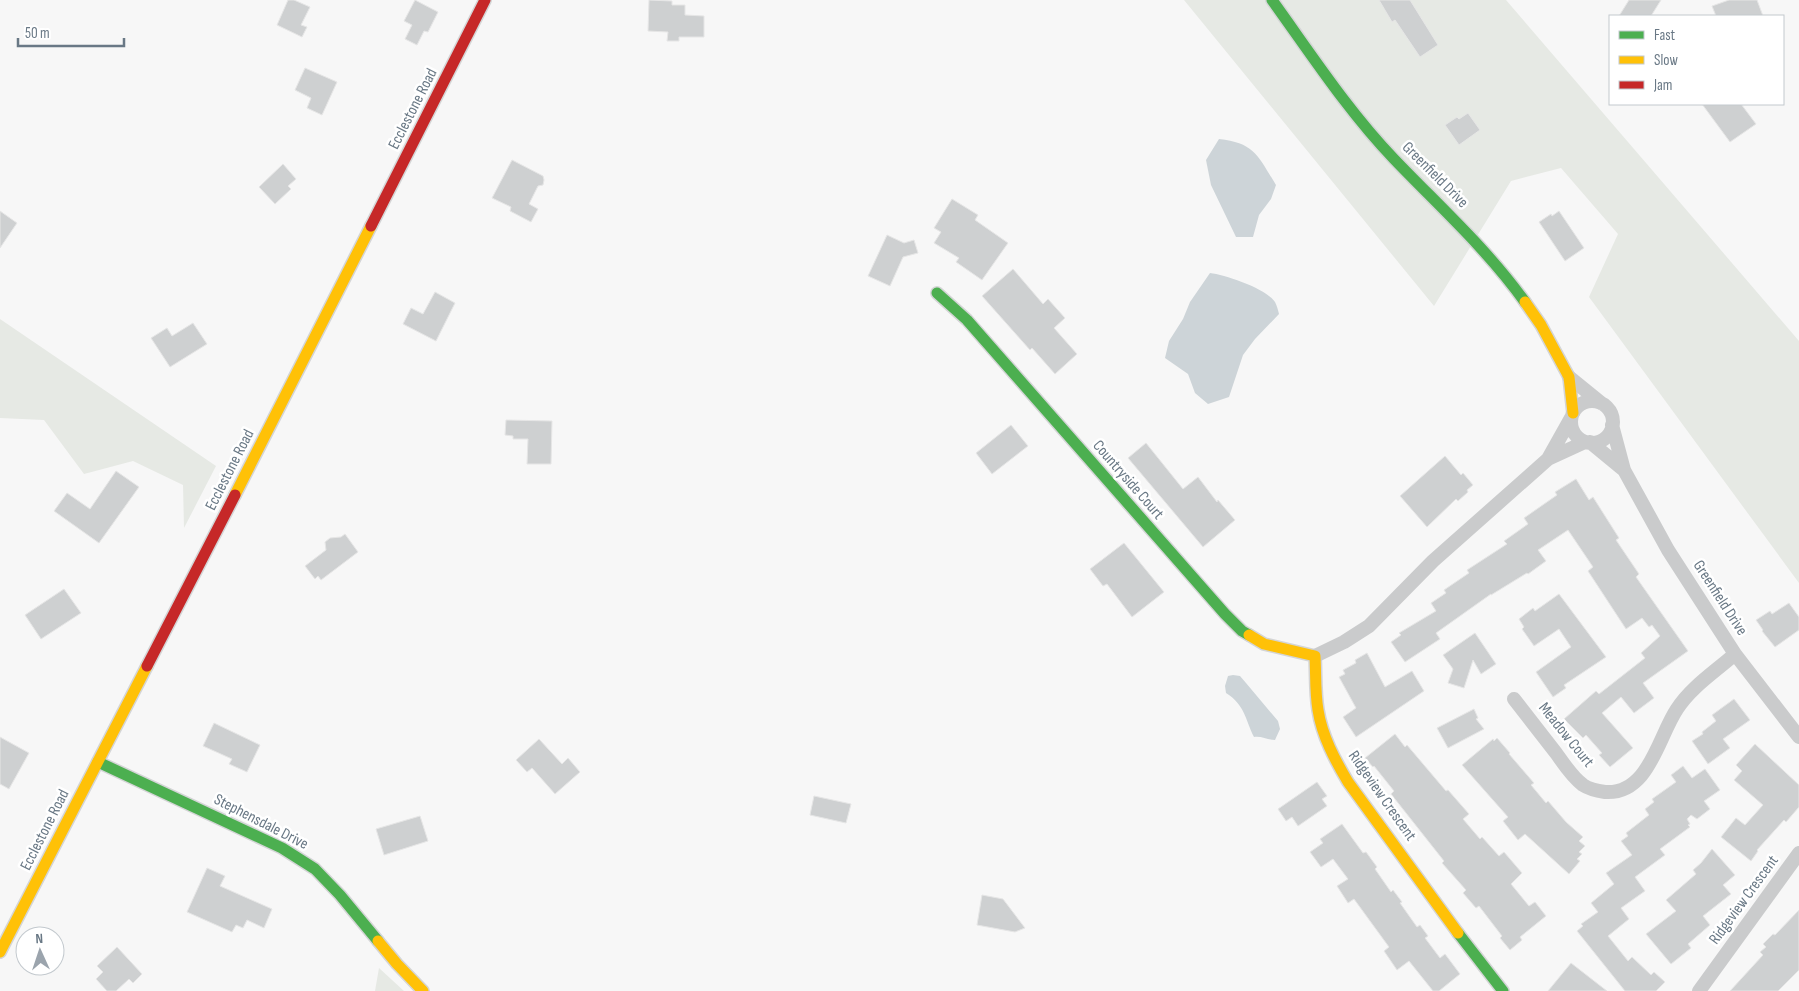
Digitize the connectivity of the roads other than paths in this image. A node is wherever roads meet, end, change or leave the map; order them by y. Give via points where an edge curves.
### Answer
1 (486, 0) edge
2 (1272, 0) edge
3 (937, 293) dead end
4 (1569, 377) junction
5 (1601, 403) junction
6 (1572, 415) junction
7 (1612, 425) junction
8 (1587, 442) junction
9 (1548, 459) junction
10 (1624, 470) junction
11 (1735, 654) junction
12 (1315, 656) junction
13 (1514, 699) dead end
14 (1799, 737) edge
15 (98, 762) junction
16 (1799, 853) edge
17 (0, 952) edge
18 (423, 991) edge
19 (1503, 991) edge
20 (1699, 991) edge

1 - 15 street, Ecclestone Road
2 - 4 street, Greenfield Drive via 1358,118 1495,263 1540,325
3 - 12 street, Countryside Court via 967,320 1242,631 1264,644
4 - 5 street, Greenfield Drive
4 - 6 street, Greenfield Drive
5 - 6 street via 1588,401 1576,407
5 - 7 street via 1609,410
6 - 8 street via 1572,430
6 - 9 street
7 - 8 street via 1602,440
7 - 10 street, Greenfield Drive
8 - 9 street
8 - 10 street, Greenfield Drive
9 - 12 street via 1433,561 1369,626
10 - 11 street, Greenfield Drive via 1668,550
11 - 13 street, Meadow Court via 1687,696 1677,709 1647,769 1636,782 1612,792 1584,786
11 - 14 street, Greenfield Drive
12 - 19 street, Ridgeview Crescent via 1318,710 1335,761
15 - 17 street, Ecclestone Road
15 - 18 street, Stephensdale Drive via 282,848 315,869
16 - 20 street, Ridgeview Crescent

